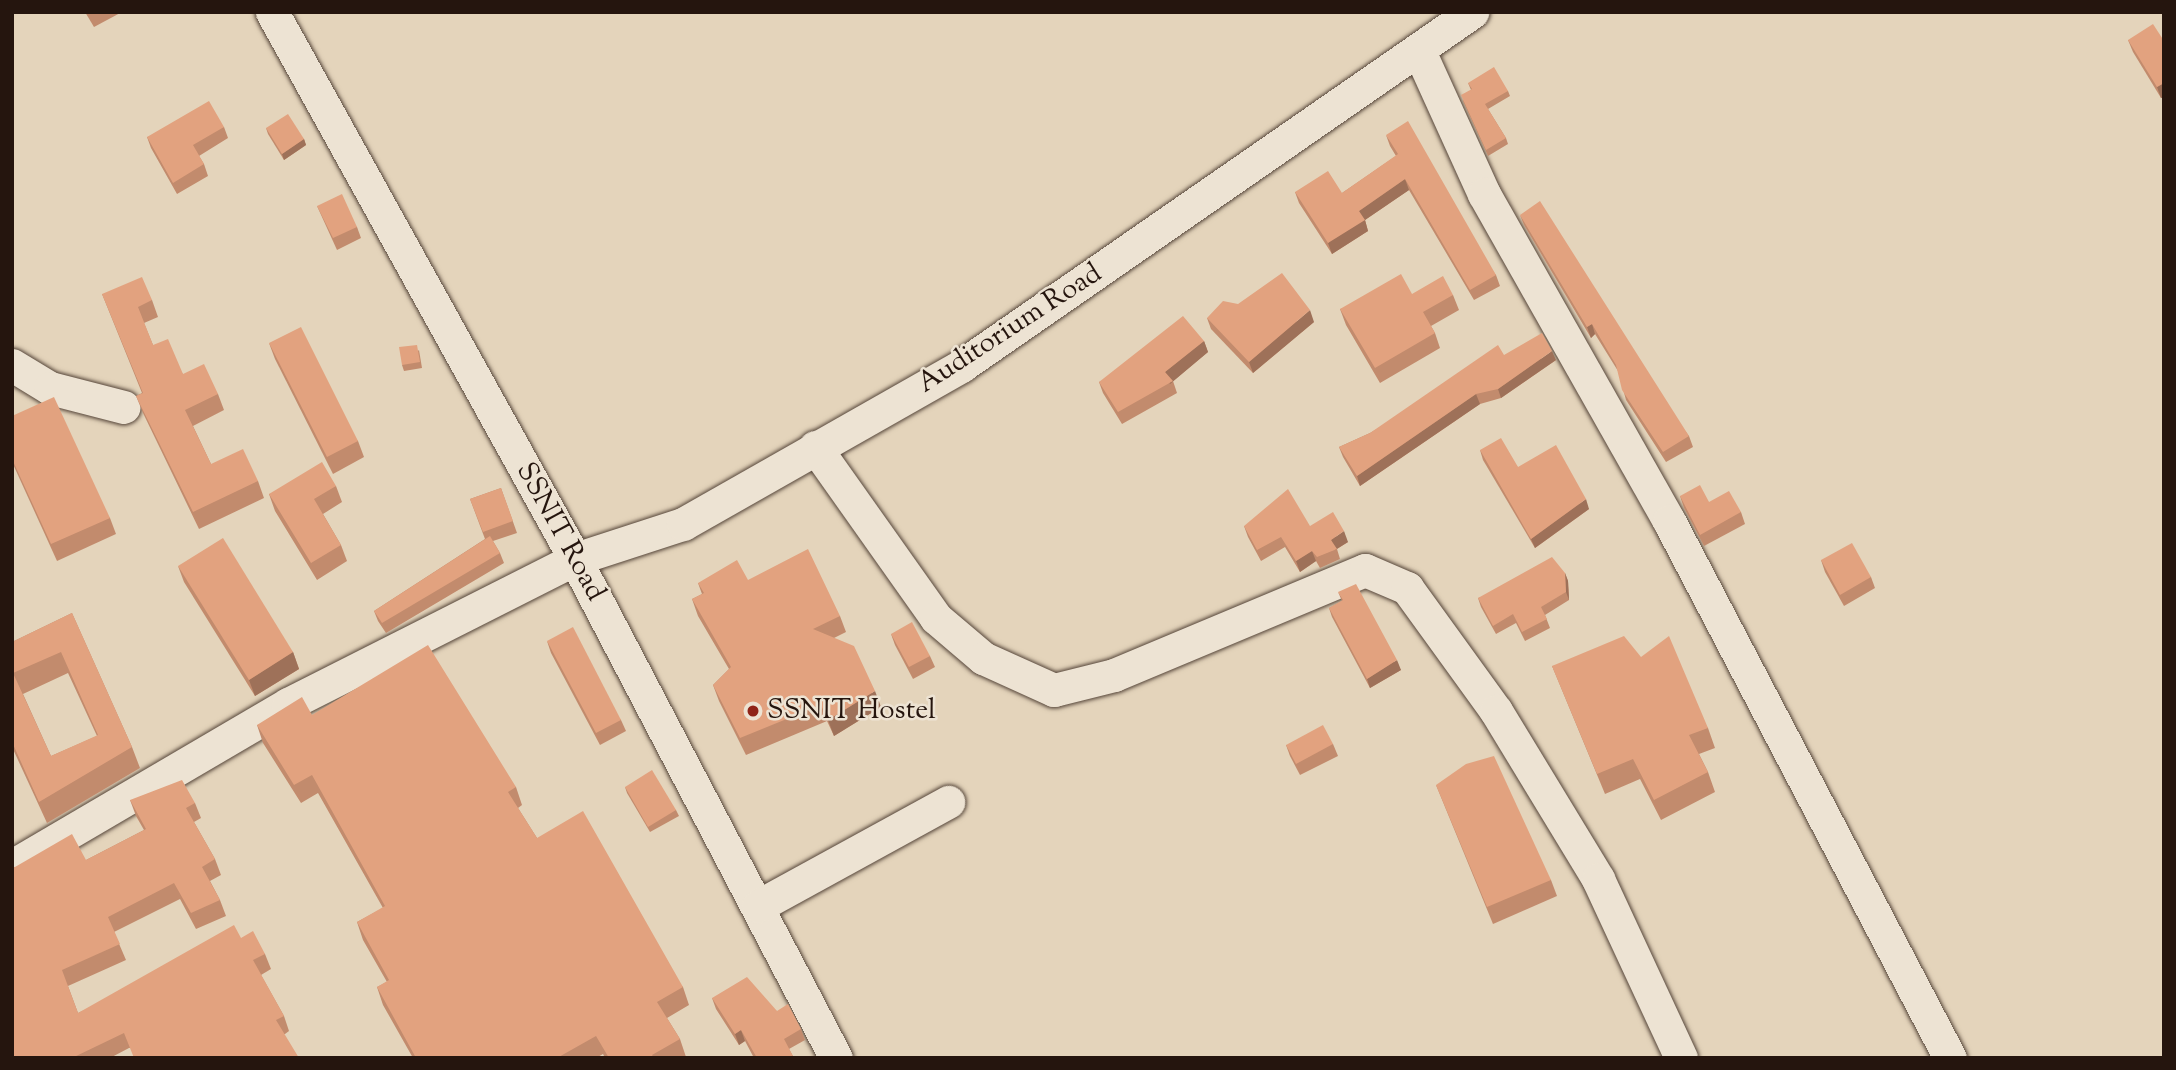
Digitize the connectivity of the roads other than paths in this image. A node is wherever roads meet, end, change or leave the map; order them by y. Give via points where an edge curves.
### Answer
1 (272, 12) edge
2 (1472, 12) edge
3 (1420, 53) junction
4 (12, 365) edge
5 (124, 407) dead end
6 (815, 447) junction
7 (575, 559) junction
8 (948, 802) dead end
9 (12, 866) edge
10 (758, 906) junction
11 (836, 1058) edge
12 (1681, 1058) edge
13 (1950, 1058) edge

1 - 7 street, SSNIT Road
2 - 3 street, Auditorium Road
3 - 6 street, Auditorium Road via 961,366
3 - 13 street via 1484,194 1670,521
4 - 5 street via 50,388
6 - 7 street, Auditorium Road via 683,524
6 - 12 street via 936,618 983,659 1054,690 1114,675 1365,570 1407,588 1496,711 1598,879
7 - 9 street, Auditorium Road via 288,704
7 - 10 street, SSNIT Road
8 - 10 street
10 - 11 street, SSNIT Road

